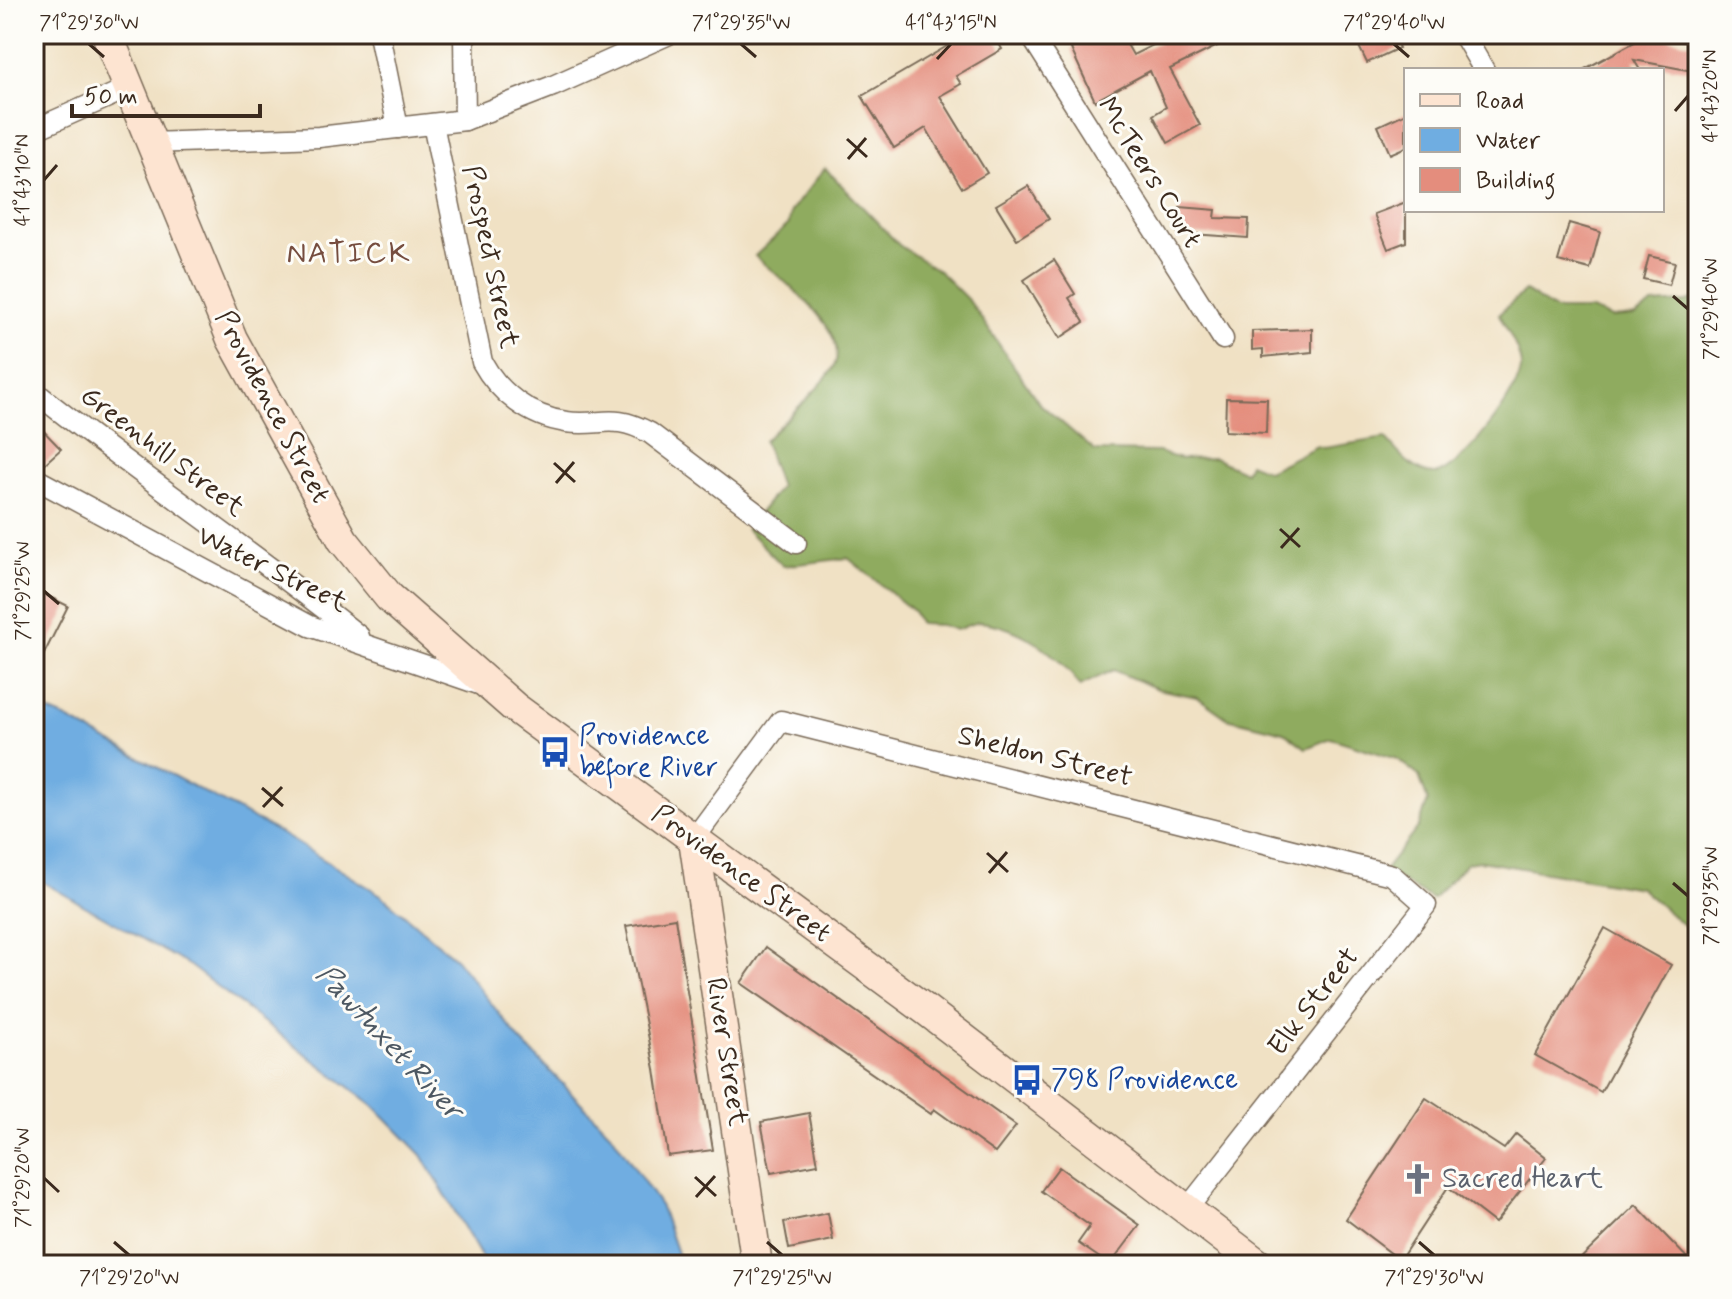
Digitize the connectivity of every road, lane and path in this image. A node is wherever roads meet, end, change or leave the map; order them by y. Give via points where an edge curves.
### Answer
1 (107, 34) edge
2 (379, 34) edge
3 (464, 34) edge
4 (669, 34) edge
5 (1030, 34) edge
6 (1463, 34) edge
7 (1483, 68) edge
8 (128, 88) junction
9 (465, 120) junction
10 (433, 124) junction
11 (398, 128) junction
12 (34, 130) edge
13 (150, 143) junction
14 (1223, 339) dead end
15 (34, 391) edge
16 (34, 478) edge
17 (796, 543) dead end
18 (371, 645) junction
19 (496, 690) junction
20 (694, 839) junction
21 (1426, 905) joint
22 (1187, 1209) junction
23 (757, 1265) edge
24 (1259, 1265) edge

1 - 8 main road, Providence Street
2 - 11 street
3 - 9 street
4 - 9 street
5 - 14 street, McTeers Court
6 - 7 street
8 - 12 street
8 - 13 main road, Providence Street
9 - 10 street
10 - 11 street
10 - 17 street, Prospect Street via 482,362 497,385 517,403 547,417 633,423
11 - 13 street via 279,140
13 - 19 main road, Providence Street via 232,339 348,548 389,597
15 - 18 street, Greenhill Street
16 - 18 street, Water Street via 310,626
18 - 19 street, Water Street
19 - 20 main road, Providence Street
20 - 21 street, Sheldon Street via 781,721 1392,875
20 - 22 main road, Providence Street
20 - 23 main road, River Street
21 - 22 street, Elk Street
22 - 24 main road, Providence Street

